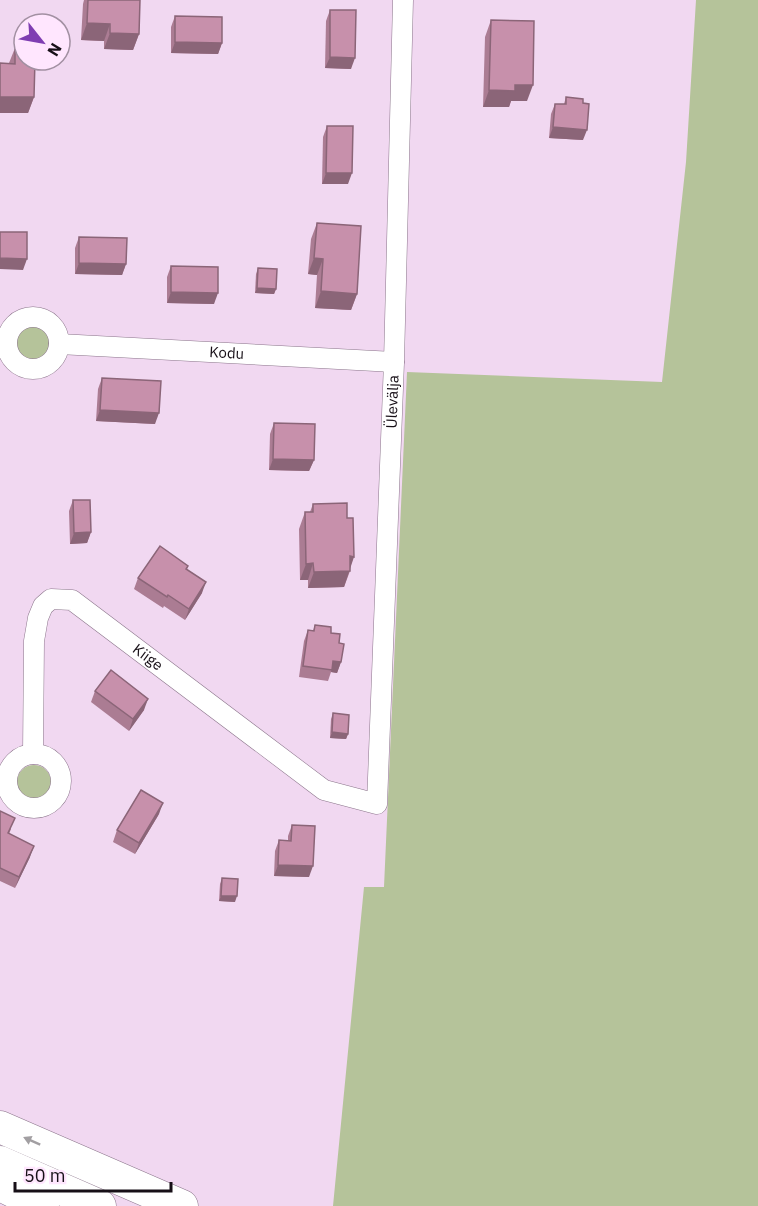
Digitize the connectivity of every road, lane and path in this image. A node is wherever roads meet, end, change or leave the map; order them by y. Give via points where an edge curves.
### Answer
1 (403, 0) edge
2 (59, 344) dead end
3 (394, 362) junction
4 (33, 754) dead end
5 (377, 804) joint
6 (0, 1127) edge
7 (0, 1162) edge
8 (0, 1185) edge
9 (43, 1206) edge
10 (100, 1206) edge
11 (182, 1206) edge

1 - 3 street, Ülevälja
2 - 3 street, Kodu
3 - 5 street, Ülevälja
4 - 5 street, Kiige via 34,641 38,618 51,598 72,600 324,790
11 -> 6 highway
7 - 10 highway
8 - 9 highway

